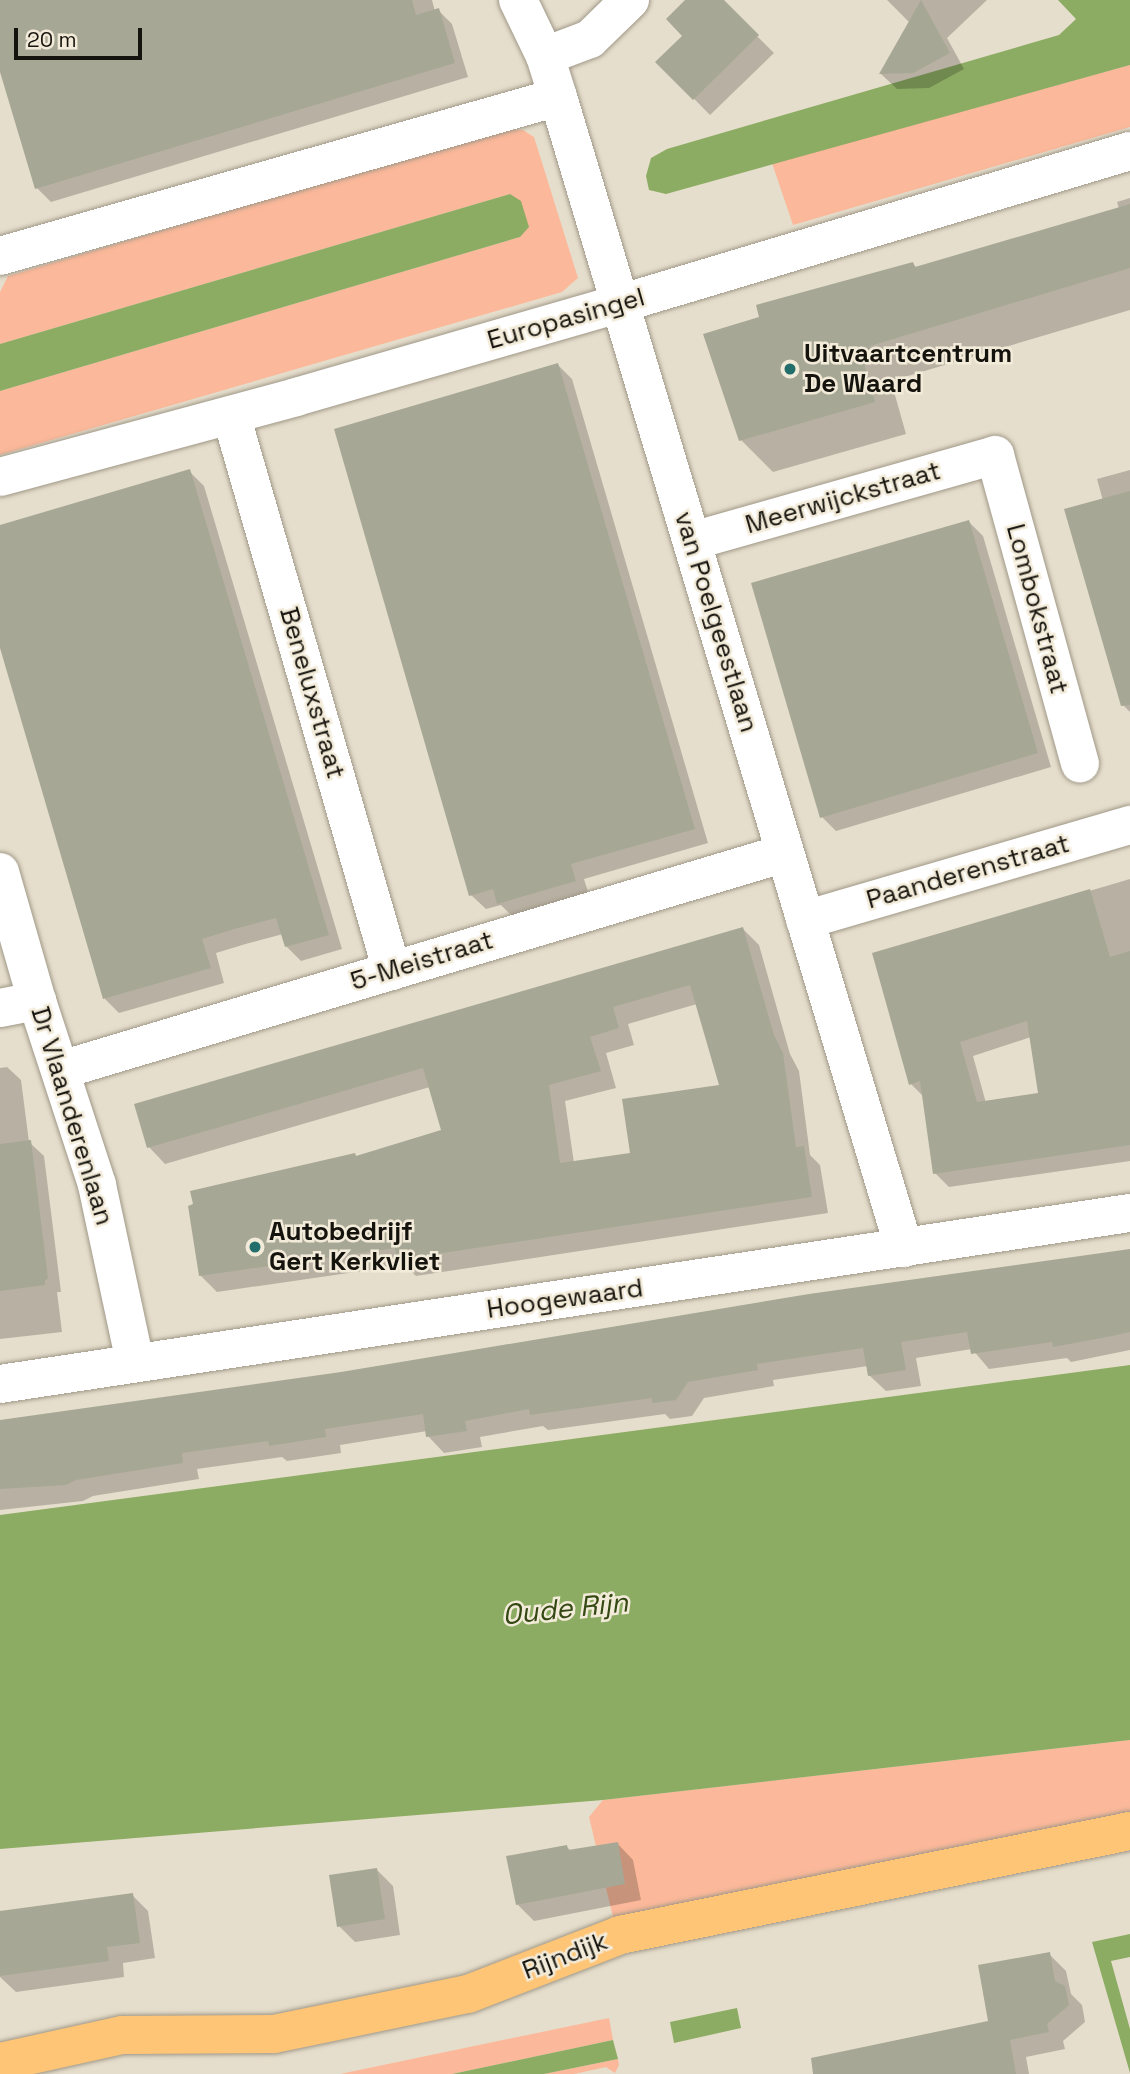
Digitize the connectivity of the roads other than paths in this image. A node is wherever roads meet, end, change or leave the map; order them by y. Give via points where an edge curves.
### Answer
1 (518, 0) edge
2 (630, 0) edge
3 (545, 56) junction
4 (558, 97) junction
5 (1130, 151) edge
6 (1, 254) edge
7 (620, 304) junction
8 (231, 415) junction
9 (995, 455) joint
10 (0, 477) edge
11 (692, 541) junction
12 (1080, 763) dead end
13 (1130, 825) edge
14 (785, 853) junction
15 (0, 872) edge
16 (805, 920) junction
17 (392, 971) junction
18 (37, 1001) junction
19 (0, 1008) edge
20 (61, 1070) junction
21 (1130, 1213) edge
22 (904, 1248) junction
23 (135, 1362) junction
24 (0, 1384) edge
25 (1130, 1831) edge
26 (0, 2062) edge

1 - 3 street, van Poelgeestlaan
2 - 3 street via 590,39
3 - 4 street, van Poelgeestlaan
4 - 6 street
4 - 7 street, van Poelgeestlaan
5 - 7 street, Europasingel
7 - 8 street, Europasingel
7 - 11 street, van Poelgeestlaan
8 - 10 street, Europasingel
8 - 17 street, Beneluxstraat
9 - 11 street, Meerwijckstraat
9 - 12 street, Lombokstraat
11 - 14 street, van Poelgeestlaan
13 - 16 street, Paanderenstraat
14 - 16 street, van Poelgeestlaan
14 - 17 street, 5-Meistraat
15 - 18 street, Dr Vlaanderenlaan
16 - 22 street, van Poelgeestlaan
17 - 20 street, 5-Meistraat
18 - 19 street
18 - 20 street, Dr Vlaanderenlaan
20 - 23 street, Dr Vlaanderenlaan via 97,1185
21 - 22 street, Hoogewaard
22 - 23 street, Hoogewaard
23 - 24 street, Hoogewaard
25 - 26 main road, Rijndijk via 620,1935 468,1994 274,2034 122,2035

